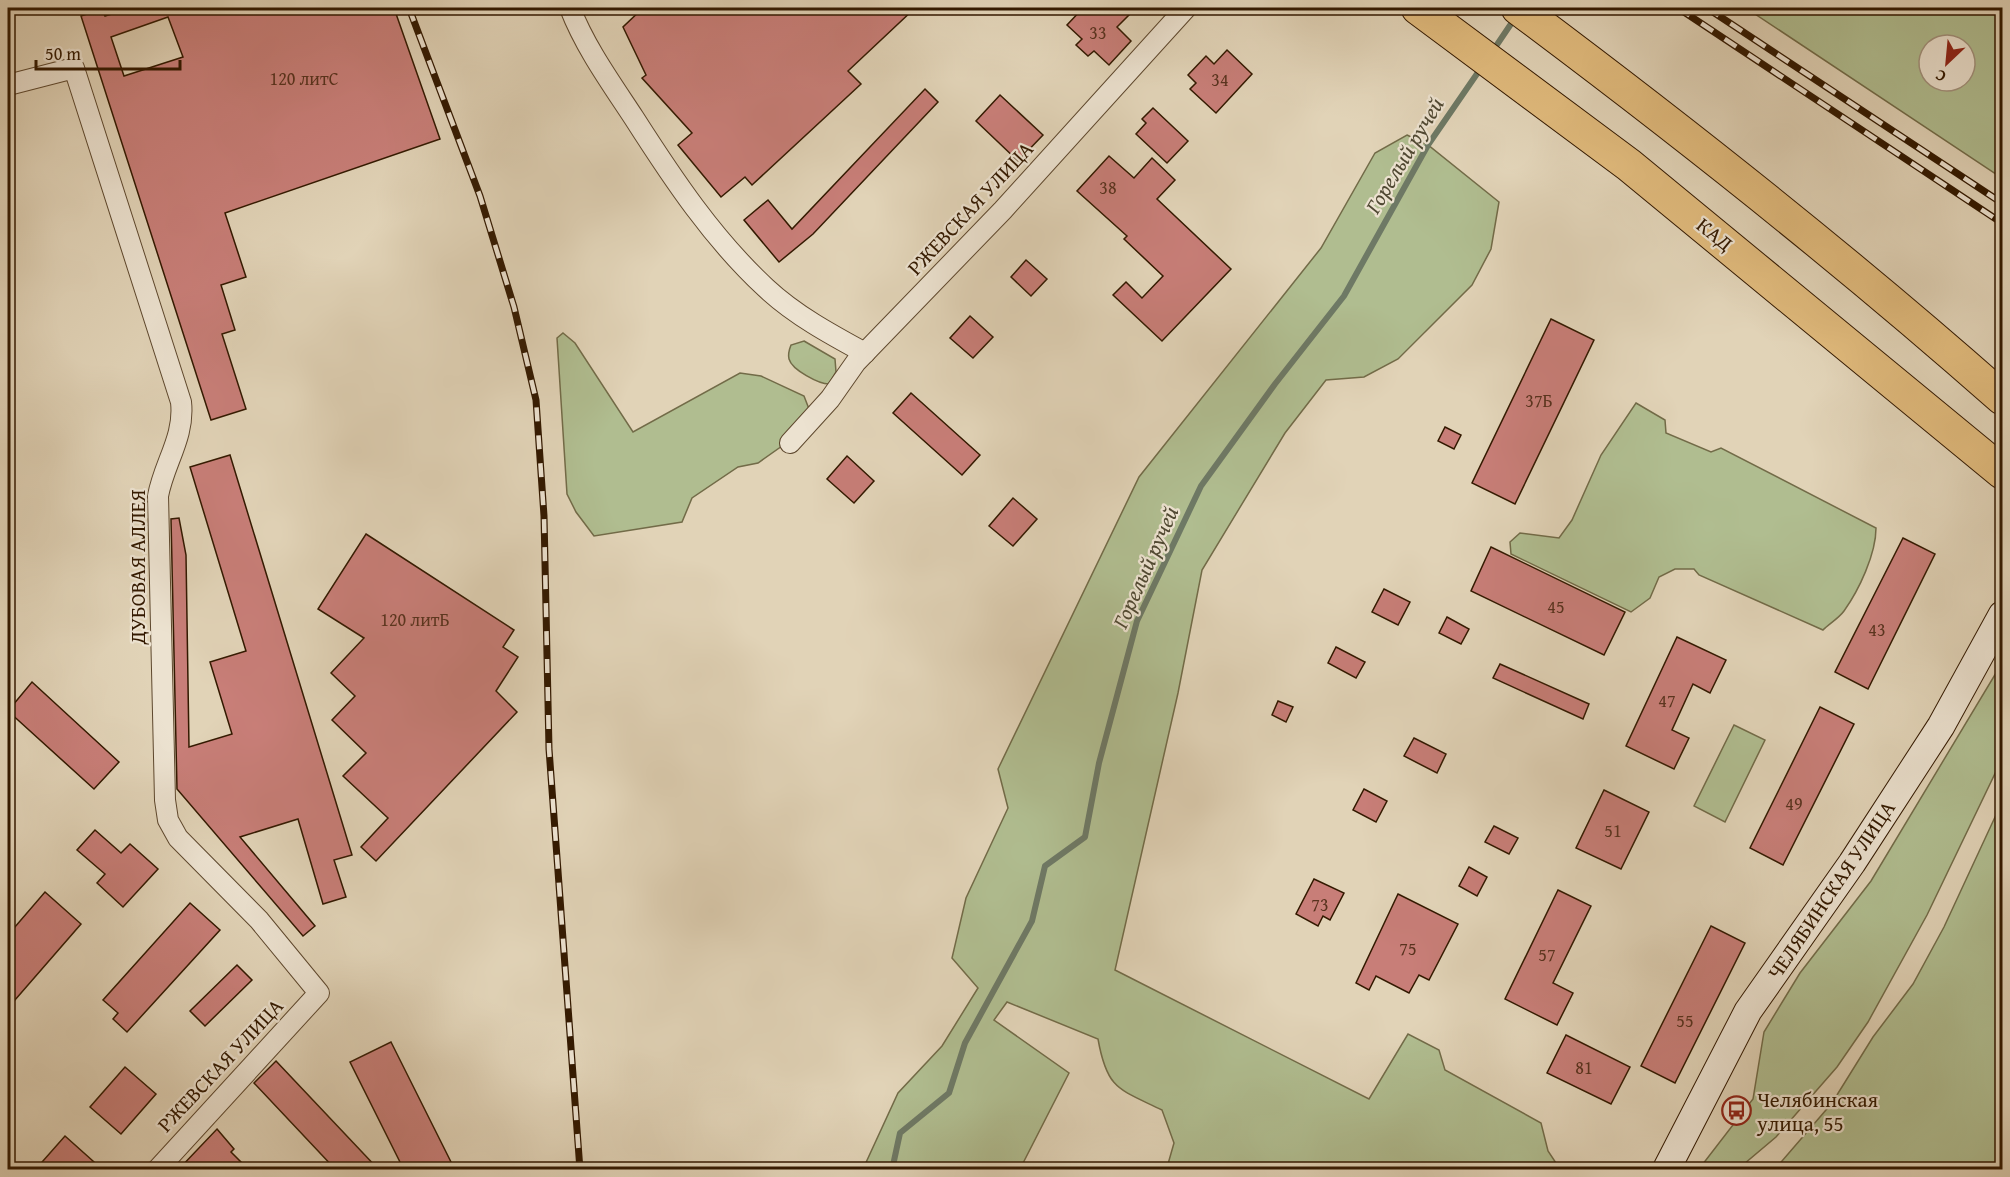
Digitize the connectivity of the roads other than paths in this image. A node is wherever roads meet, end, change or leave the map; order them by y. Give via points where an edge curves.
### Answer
1 (570, 8) edge
2 (1186, 8) edge
3 (1418, 8) edge
4 (1518, 8) edge
5 (8, 85) edge
6 (865, 353) junction
7 (2002, 398) edge
8 (790, 443) dead end
9 (2002, 472) edge
10 (2002, 615) edge
11 (319, 993) joint
12 (157, 1170) edge
13 (1666, 1170) edge

1 - 6 street via 600,66 663,164 719,240 807,321
2 - 6 street, РЖЕВСКАЯ УЛИЦА via 1003,210
3 - 9 highway, КАД via 1723,240
4 - 7 highway via 1920,325
5 - 11 street, ДУБОВАЯ АЛЛЕЯ via 74,68 181,402 179,439 162,472 158,496 168,820 178,838 259,920
6 - 8 street, РЖЕВСКАЯ УЛИЦА
10 - 13 street, ЧЕЛЯБИНСКАЯ УЛИЦА via 1941,726 1852,863 1748,1011
11 - 12 street, РЖЕВСКАЯ УЛИЦА

